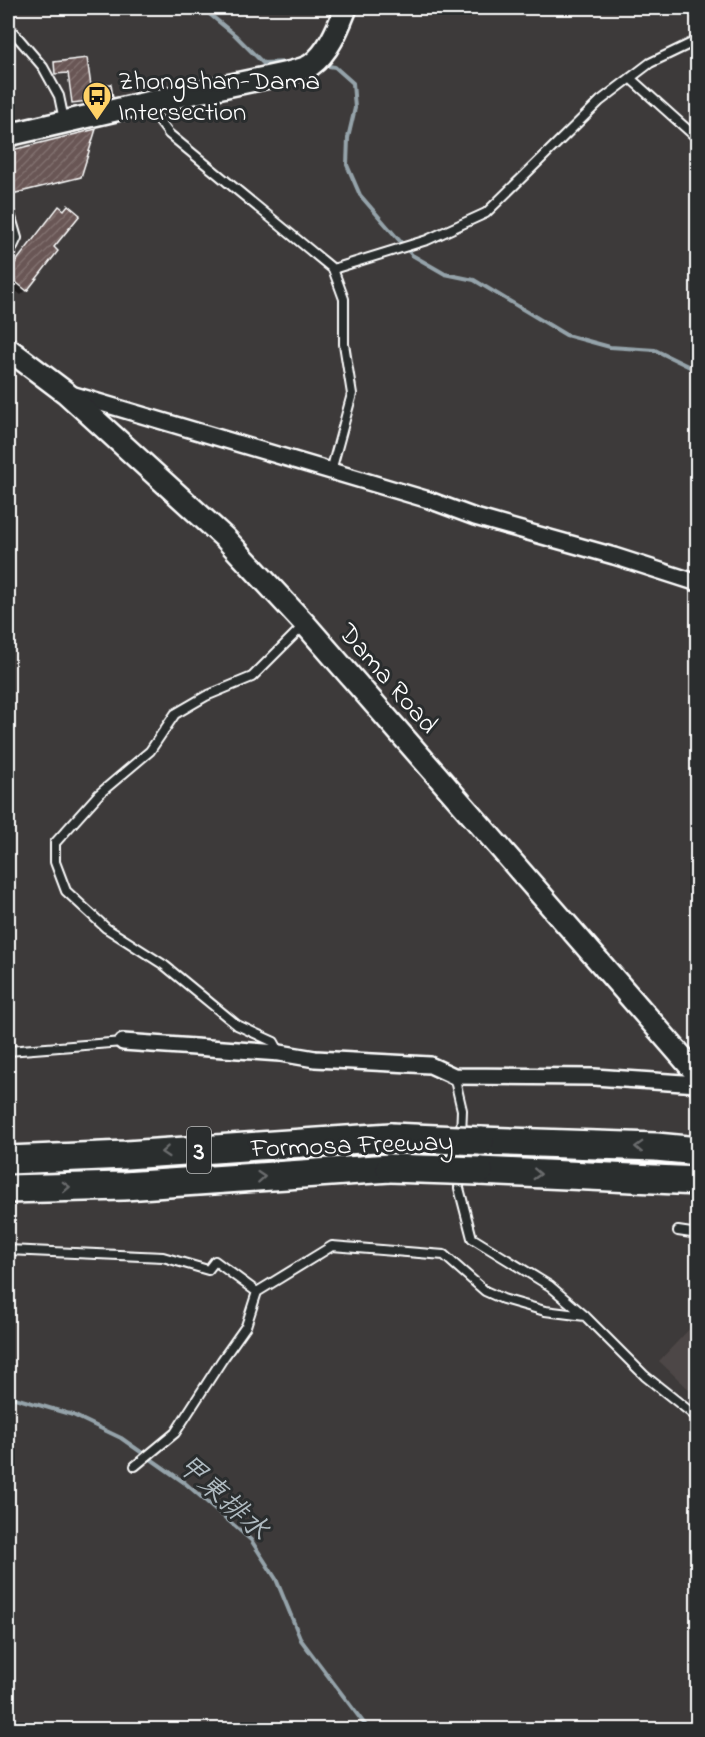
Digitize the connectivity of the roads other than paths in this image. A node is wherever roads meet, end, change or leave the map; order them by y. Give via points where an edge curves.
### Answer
1 (346, 8) edge
2 (8, 27) edge
3 (698, 40) edge
4 (630, 78) junction
5 (145, 103) junction
6 (64, 121) junction
7 (8, 135) edge
8 (698, 139) edge
9 (8, 207) edge
10 (8, 257) edge
11 (333, 269) junction
12 (8, 349) edge
13 (65, 392) junction
14 (331, 471) junction
15 (698, 583) edge
16 (305, 624) junction
17 (123, 1042) joint
18 (8, 1051) edge
19 (280, 1053) junction
20 (698, 1075) edge
21 (454, 1076) junction
22 (698, 1084) edge
23 (698, 1151) edge
24 (8, 1160) edge
25 (698, 1181) edge
26 (8, 1189) edge
27 (678, 1231) dead end
28 (698, 1234) edge
29 (8, 1250) edge
30 (257, 1292) junction
31 (585, 1316) junction
32 (698, 1418) edge
33 (135, 1466) dead end

1 - 5 street via 337,32 310,66
2 - 6 lane via 43,67 59,96
3 - 4 lane via 650,63
4 - 8 lane
4 - 11 lane via 600,101 486,213 427,240
5 - 6 street
5 - 11 lane via 169,134
6 - 7 street
9 - 10 lane via 17,238
11 - 14 lane via 344,299 344,344 352,394
12 - 13 street, Dama Road
13 - 14 street
13 - 16 street, Dama Road via 226,539
14 - 15 street
16 - 19 lane via 252,677 175,714 150,751 99,794 55,843 55,862 66,891 106,928 164,965 237,1024 274,1042
16 - 20 street, Dama Road
17 - 18 lane
17 - 19 street
19 - 21 street via 315,1059 430,1065
21 - 22 street via 594,1077
21 - 31 lane via 462,1110 459,1188 472,1238 550,1286
23 -> 24 highway, Formosa Freeway / 3, bridge via 391,1137
26 -> 25 highway, Formosa Freeway / 3, bridge via 124,1186 390,1168
27 - 28 lane
29 - 30 lane via 163,1257 208,1270 215,1261
30 - 31 lane via 332,1246 444,1255 494,1295 545,1311
30 - 33 lane via 246,1326 175,1432
31 - 32 lane via 645,1376

